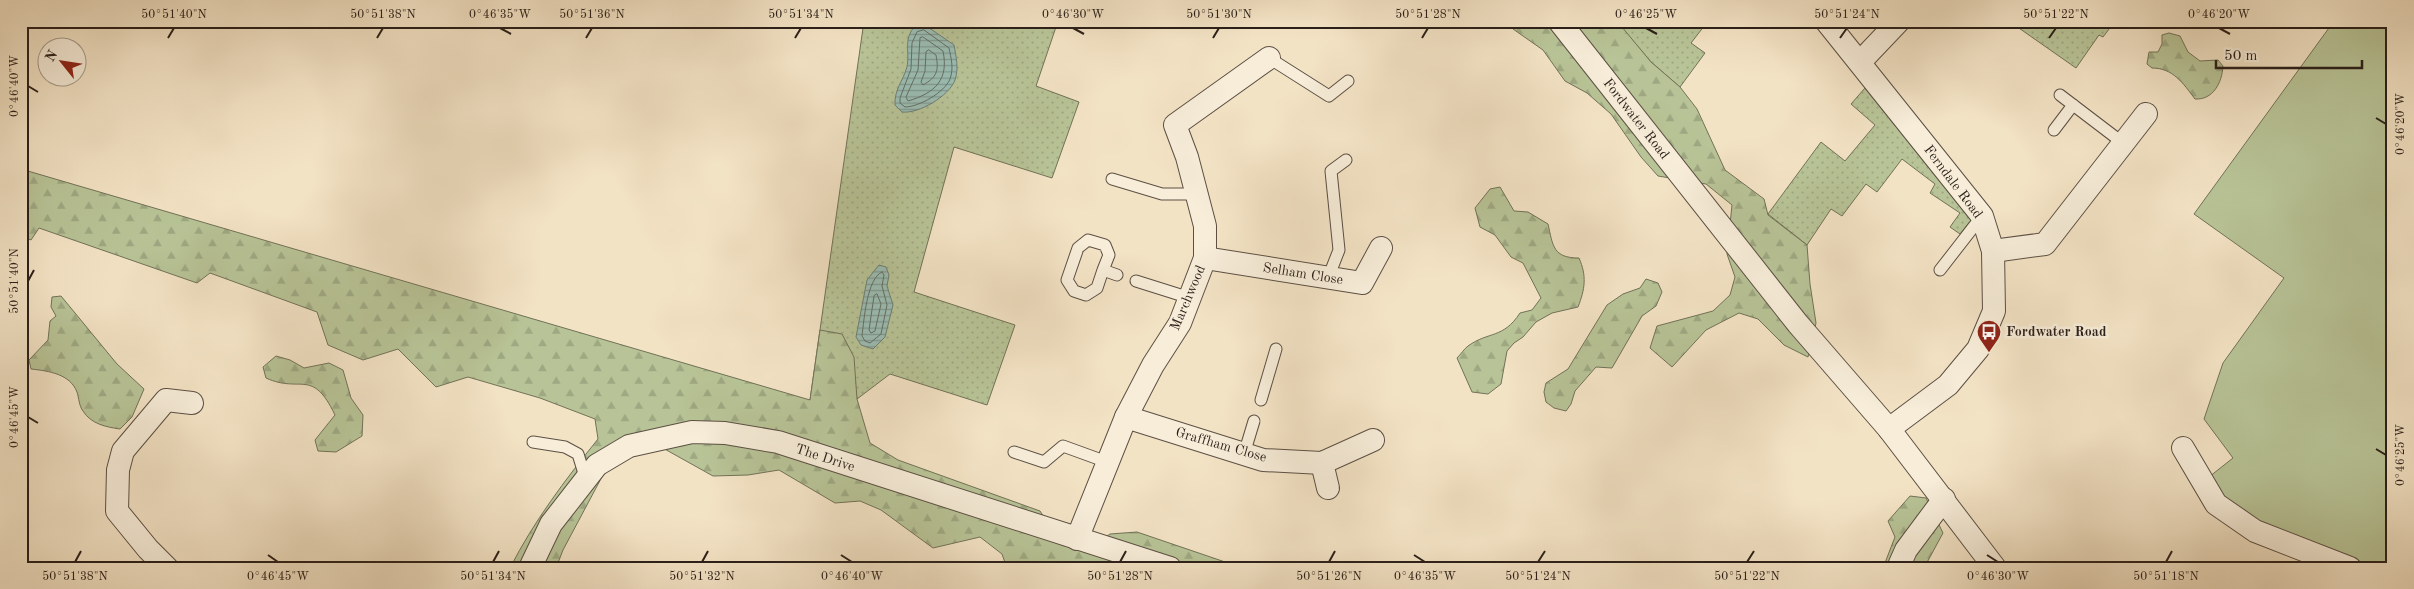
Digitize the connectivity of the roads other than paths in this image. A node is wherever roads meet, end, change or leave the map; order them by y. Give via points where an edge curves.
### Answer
1 (1559, 21) edge
2 (1826, 21) edge
3 (1899, 21) edge
4 (1269, 58) joint
5 (1860, 62) junction
6 (1348, 81) dead end
7 (2060, 95) dead end
8 (2074, 105) junction
9 (2146, 114) dead end
10 (2054, 130) dead end
11 (2123, 143) junction
12 (1346, 160) dead end
13 (1112, 179) dead end
14 (1197, 194) junction
15 (1982, 216) junction
16 (1381, 248) dead end
17 (1993, 251) junction
18 (1205, 258) junction
19 (1103, 270) junction
20 (1940, 270) dead end
21 (1117, 275) dead end
22 (1328, 278) junction
23 (1136, 281) dead end
24 (1190, 298) junction
25 (1276, 349) dead end
26 (1261, 400) dead end
27 (192, 403) dead end
28 (1126, 417) junction
29 (1254, 421) dead end
30 (1889, 429) junction
31 (1373, 440) dead end
32 (533, 442) dead end
33 (2183, 448) dead end
34 (1014, 452) dead end
35 (1244, 454) junction
36 (1107, 462) junction
37 (1322, 463) junction
38 (586, 480) junction
39 (1328, 488) dead end
40 (1944, 499) junction
41 (1077, 539) junction
42 (167, 568) edge
43 (530, 568) edge
44 (1170, 568) edge
45 (1898, 568) edge
46 (1995, 568) edge
47 (2350, 568) edge

1 - 30 street, Fordwater Road via 1798,324
2 - 5 street, Ferndale Road
3 - 5 street
4 - 6 lane via 1329,96
4 - 14 street, Marchwood via 1175,125
5 - 15 street, Ferndale Road
7 - 8 lane
8 - 10 lane
8 - 11 lane
9 - 11 street
11 - 17 street via 2045,244
12 - 22 lane via 1331,171 1339,250
13 - 14 lane via 1162,194
14 - 18 street, Marchwood via 1205,226
15 - 17 street, Ferndale Road
15 - 20 lane
16 - 22 street, Selham Close via 1362,283
17 - 30 street, Ferndale Road via 1994,311 1978,349 1948,385
18 - 22 street, Selham Close
18 - 24 street, Marchwood
19 - 19 lane via 1097,288 1086,295 1074,291 1067,280 1078,248 1088,240 1104,246 1109,255
19 - 21 lane
23 - 24 lane
24 - 28 street, Marchwood via 1180,323 1153,364
25 - 26 lane
27 - 42 street via 166,400 123,451 118,470 117,511
28 - 35 street, Graffham Close
28 - 36 street, Marchwood
29 - 35 lane
30 - 40 street, Fordwater Road
31 - 37 street, Graffham Close
32 - 38 lane via 565,447 578,454
33 - 47 street via 2216,504 2256,531
34 - 36 lane via 1044,462 1063,446
35 - 37 street, Graffham Close via 1263,460
36 - 41 street, Marchwood
37 - 39 street
38 - 41 street, The Drive via 597,465 629,446 692,432 726,433 778,442
38 - 43 street, The Drive via 552,524
40 - 45 street via 1906,550
40 - 46 street, Fordwater Road
41 - 44 street, The Drive

